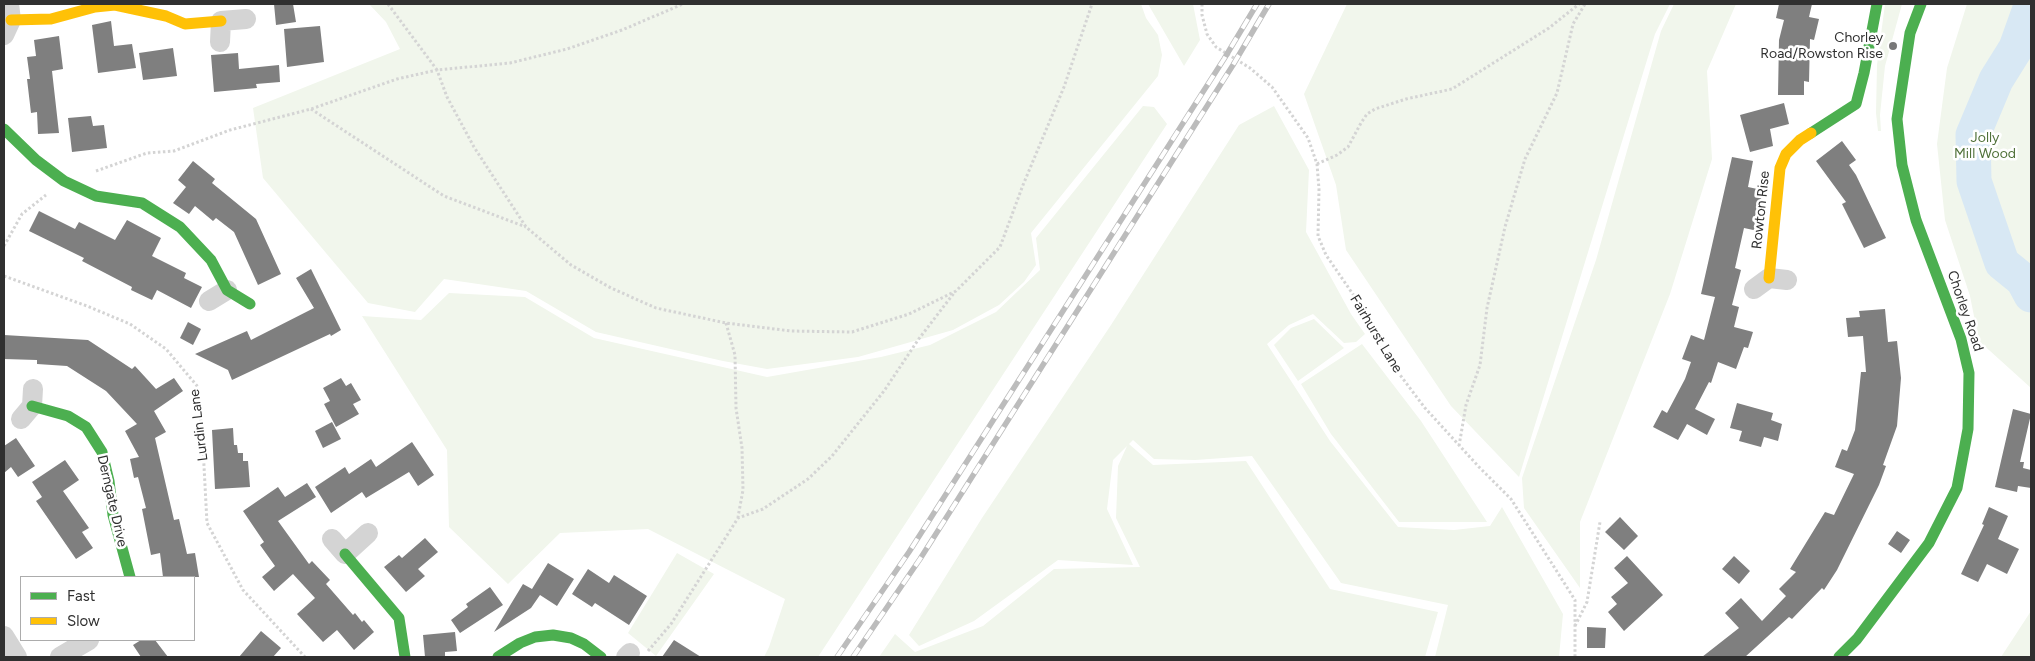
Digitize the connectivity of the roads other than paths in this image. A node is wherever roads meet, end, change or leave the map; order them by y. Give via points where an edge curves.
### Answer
1 (1877, 4) edge
2 (1921, 4) edge
3 (8, 19) edge
4 (246, 19) dead end
5 (221, 21) junction
6 (220, 42) dead end
7 (4, 129) edge
8 (1770, 282) dead end
9 (227, 290) junction
10 (209, 301) dead end
11 (250, 304) dead end
12 (29, 405) dead end
13 (368, 533) dead end
14 (332, 538) dead end
15 (345, 554) junction
16 (130, 576) edge
17 (4, 636) edge
18 (87, 641) edge
19 (17, 657) edge
20 (60, 657) edge
21 (405, 657) edge
22 (498, 657) edge
23 (601, 657) edge
24 (1839, 657) edge

1 - 8 street, Rowton Rise via 1856,104 1800,140 1786,154 1780,168
2 - 24 street, Chorley Road via 1910,33 1897,119 1902,165 1916,220 1961,340 1969,374 1968,429 1957,488 1929,543 1896,589
3 - 5 street via 51,19 95,6 115,6 166,16 185,24
4 - 5 street
5 - 6 street
7 - 9 street via 64,182 96,196 142,203 180,227 210,260
9 - 10 street
9 - 11 street
12 - 16 street, Derngate Drive via 68,416 86,428 102,452 113,515
13 - 15 street
14 - 15 street
15 - 21 street via 399,618
17 - 19 street
18 - 20 street
22 - 23 street via 535,637 553,635 571,638

